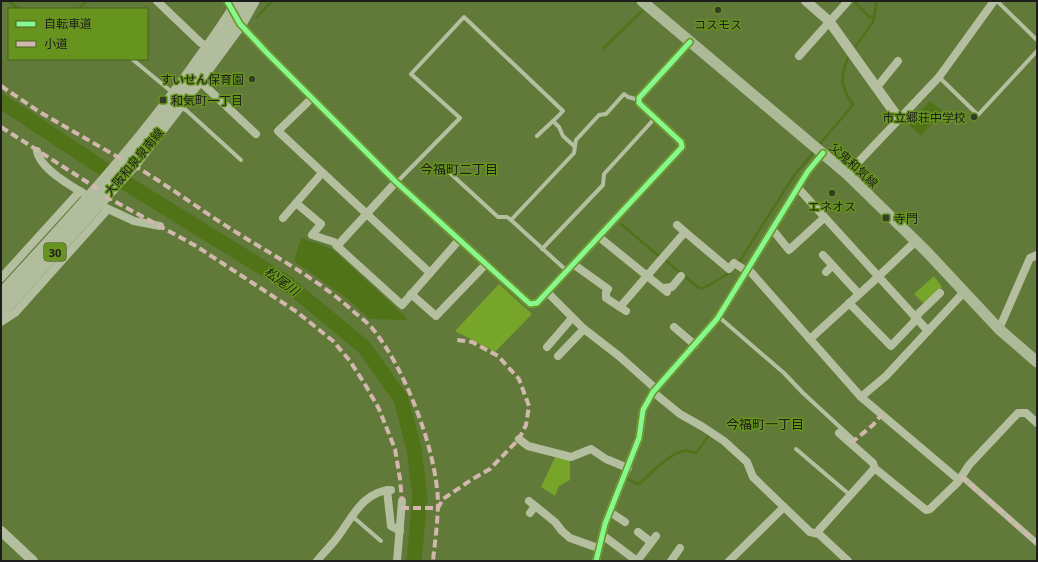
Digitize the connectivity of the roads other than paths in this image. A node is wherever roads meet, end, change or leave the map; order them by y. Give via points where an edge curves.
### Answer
1 (157, 1) edge
2 (253, 1) edge
3 (642, 1) edge
4 (806, 1) edge
5 (848, 1) edge
6 (996, 1) edge
7 (233, 4) edge
8 (830, 21) junction
9 (240, 24) junction
10 (1037, 40) edge
11 (690, 42) junction
12 (209, 47) junction
13 (1037, 51) edge
14 (799, 56) dead end
15 (133, 60) edge
16 (898, 61) dead end
17 (939, 77) junction
18 (198, 81) junction
19 (877, 87) junction
20 (312, 98) junction
21 (177, 100) junction
22 (639, 100) junction
23 (655, 118) junction
24 (899, 119) junction
25 (553, 121) junction
26 (254, 129) dead end
27 (537, 136) dead end
28 (574, 146) junction
29 (37, 151) dead end
30 (823, 153) junction
31 (241, 160) dead end
32 (322, 173) junction
33 (450, 173) dead end
34 (848, 174) junction
35 (396, 182) junction
36 (798, 188) junction
37 (104, 189) junction
38 (296, 202) junction
39 (366, 214) junction
40 (283, 218) dead end
41 (824, 218) junction
42 (511, 220) junction
43 (677, 225) dead end
44 (160, 226) dead end
45 (772, 229) junction
46 (685, 232) junction
47 (599, 237) junction
48 (459, 240) junction
49 (916, 241) junction
50 (337, 246) junction
51 (542, 249) junction
52 (823, 255) dead end
53 (1037, 255) edge
54 (486, 264) junction
55 (573, 264) junction
56 (832, 266) junction
57 (567, 271) junction
58 (748, 271) junction
59 (430, 272) junction
60 (826, 272) dead end
61 (648, 275) junction
62 (880, 275) junction
63 (1, 278) edge
64 (679, 282) dead end
65 (547, 292) junction
66 (964, 292) junction
67 (940, 293) dead end
68 (411, 294) junction
69 (859, 294) junction
70 (1, 295) edge
71 (849, 303) junction
72 (1, 312) edge
73 (719, 317) junction
74 (572, 318) junction
75 (916, 318) junction
76 (1, 322) edge
77 (674, 327) dead end
78 (584, 329) junction
79 (999, 329) junction
80 (928, 331) junction
81 (810, 339) junction
82 (695, 345) junction
83 (547, 347) dead end
84 (558, 356) dead end
85 (1037, 362) edge
86 (655, 391) junction
87 (862, 397) junction
88 (1037, 423) edge
89 (839, 433) dead end
90 (519, 439) dead end
91 (848, 442) junction
92 (796, 449) dead end
93 (628, 468) junction
94 (875, 469) junction
95 (960, 478) junction
96 (850, 495) junction
97 (402, 501) dead end
98 (531, 507) dead end
99 (784, 507) junction
100 (610, 512) junction
101 (352, 516) junction
102 (625, 522) dead end
103 (1, 531) edge
104 (400, 531) junction
105 (638, 532) dead end
106 (819, 534) junction
107 (602, 536) junction
108 (381, 541) dead end
109 (1037, 543) edge
110 (598, 548) junction
111 (680, 548) dead end
112 (727, 559) edge
113 (33, 561) edge
114 (317, 561) edge
115 (397, 561) edge
116 (596, 561) edge
117 (671, 561) edge
118 (848, 561) edge

1 - 12 street
2 - 9 main road, 大阪和泉泉南線 / 30
3 - 11 main road, 父鬼和気線
4 - 8 street
5 - 8 street
6 - 10 lane
6 - 17 street
7 - 9 street
7 - 12 main road, 大阪和泉泉南線 / 30
8 - 14 street
8 - 19 street
9 - 18 main road, 大阪和泉泉南線 / 30
9 - 20 street
11 - 22 street
11 - 30 main road, 父鬼和気線
12 - 21 main road, 大阪和泉泉南線 / 30
13 - 17 lane via 978,115
15 - 21 lane
16 - 19 street
17 - 24 street
18 - 21 main road, 大阪和泉泉南線 / 30
18 - 26 street via 230,104
19 - 24 street
20 - 32 street via 278,131
20 - 35 street
21 - 31 lane
21 - 37 main road, 大阪和泉泉南線 / 30
22 - 23 street
22 - 28 lane via 624,94 606,114 599,114 576,140
23 - 47 street via 681,142 682,147
23 - 51 lane via 604,174 603,185
24 - 34 street
25 - 27 lane
25 - 28 lane
25 - 35 lane via 564,111 464,18 411,74 460,118
28 - 42 lane via 574,153
29 - 63 street via 38,157 47,167 63,181 82,192
30 - 34 main road, 父鬼和気線
30 - 36 street
32 - 38 street
32 - 39 street
33 - 42 lane via 498,218 507,217
34 - 49 main road, 父鬼和気線
35 - 39 street
35 - 48 street
36 - 41 street
36 - 45 street
37 - 70 main road, 大阪和泉泉南線 / 30
37 - 72 main road, 大阪和泉泉南線 / 30
38 - 40 street
38 - 50 street via 321,224 312,235 334,242
39 - 50 street
39 - 59 street
41 - 45 street via 789,250
41 - 62 street
42 - 51 lane
43 - 46 street
44 - 76 street via 134,221 107,208 15,312
45 - 58 street
46 - 58 street via 729,268 734,263
46 - 61 street
47 - 55 street
47 - 61 street
48 - 54 street
48 - 59 street
49 - 62 street
49 - 66 main road, 父鬼和気線
50 - 68 street via 402,305
51 - 57 lane
52 - 56 street
53 - 79 street via 1030,258
54 - 65 street via 530,304 536,303
54 - 68 street via 436,316
55 - 57 street
55 - 61 street via 608,289 604,302 623,309
56 - 60 street
56 - 69 street
57 - 65 street
58 - 73 street
58 - 81 street
59 - 68 street
61 - 64 street via 665,290
62 - 69 street
62 - 75 street
65 - 74 street
66 - 79 main road, 父鬼和気線
66 - 80 street
67 - 75 street
69 - 71 street
71 - 75 street via 891,346
71 - 81 street
73 - 82 street
73 - 91 lane via 784,373
74 - 78 street
74 - 83 street
75 - 80 street
77 - 82 street
78 - 84 street
78 - 86 street via 619,356
79 - 85 main road, 父鬼和気線
80 - 87 street via 886,376
81 - 87 street
82 - 86 street
86 - 93 street via 643,410 639,438
86 - 99 street via 680,414 724,441 747,462 754,477
87 - 95 street
88 - 95 street via 1026,413 1018,413
89 - 91 street
90 - 93 street via 528,446 571,457 591,449 606,459
91 - 94 street via 873,463
92 - 96 lane
93 - 100 street
94 - 95 street via 926,510 930,509
94 - 96 street
95 - 109 street
96 - 106 street via 819,530
97 - 104 street
98 - 110 street via 555,522 556,529 570,538
99 - 106 street via 810,532
99 - 112 street via 755,530
100 - 102 street
100 - 107 street
101 - 104 street via 357,507 366,500 389,490 391,526
101 - 108 lane
101 - 114 street via 339,536
103 - 113 street
104 - 115 street
105 - 107 street via 653,539 637,561
106 - 118 street
107 - 110 street
110 - 116 street
111 - 117 street

